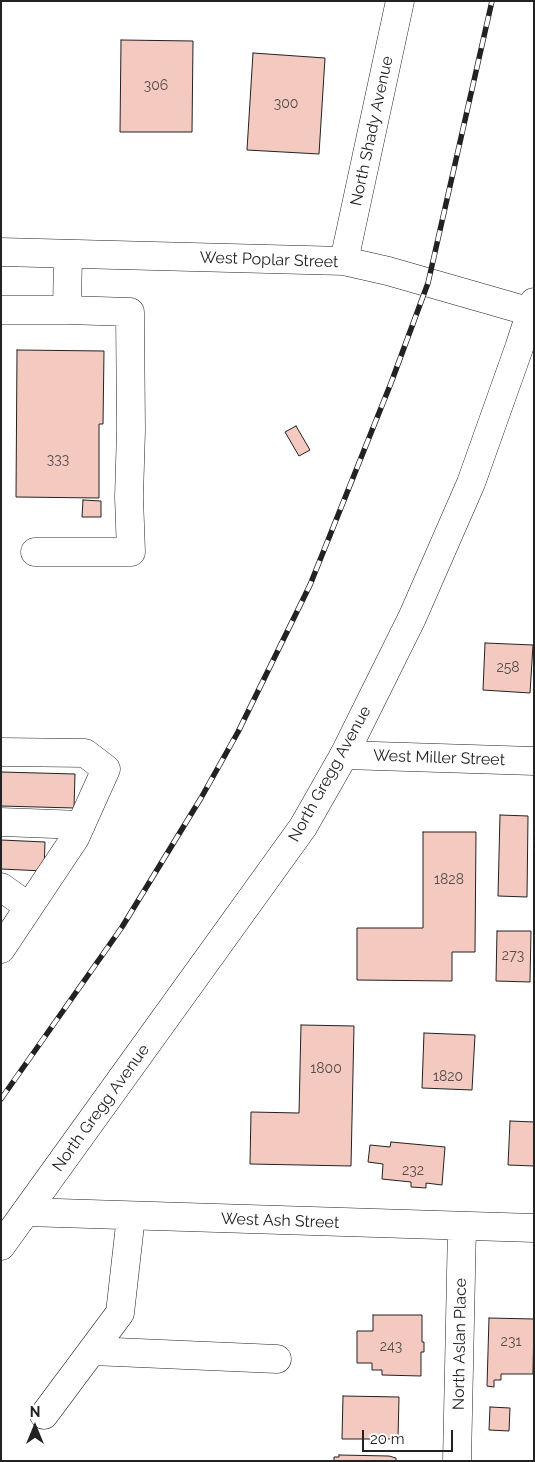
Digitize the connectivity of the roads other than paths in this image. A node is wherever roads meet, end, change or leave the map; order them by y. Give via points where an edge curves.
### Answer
1 (400, 1) edge
2 (1, 252) edge
3 (68, 254) junction
4 (344, 262) junction
5 (532, 307) edge
6 (1, 310) edge
7 (67, 310) junction
8 (35, 552) dead end
9 (1, 752) edge
10 (344, 755) junction
11 (534, 761) edge
12 (1, 822) edge
13 (81, 825) junction
14 (1, 887) edge
15 (29, 907) junction
16 (1, 949) edge
17 (26, 1212) junction
18 (132, 1216) junction
19 (462, 1227) junction
20 (534, 1228) edge
21 (1, 1246) edge
22 (92, 1351) junction
23 (277, 1359) dead end
24 (44, 1415) dead end
25 (457, 1461) edge

1 - 4 street, North Shady Avenue
2 - 3 street, West Poplar Street
3 - 4 street, West Poplar Street
3 - 7 street
4 - 5 street, West Poplar Street
5 - 10 street, North Gregg Avenue via 471,483 412,618
6 - 7 street
7 - 8 street via 130,312 131,552
9 - 13 street via 85,753 106,769
10 - 11 street, West Miller Street
10 - 17 street, North Gregg Avenue via 303,827
12 - 13 street
13 - 15 street
14 - 15 street
15 - 16 street
17 - 18 street, West Ash Street
17 - 21 street, North Gregg Avenue
18 - 19 street, West Ash Street
18 - 22 street via 120,1313
19 - 20 street, West Ash Street
19 - 25 street, North Aslan Place
22 - 23 street
22 - 24 street

